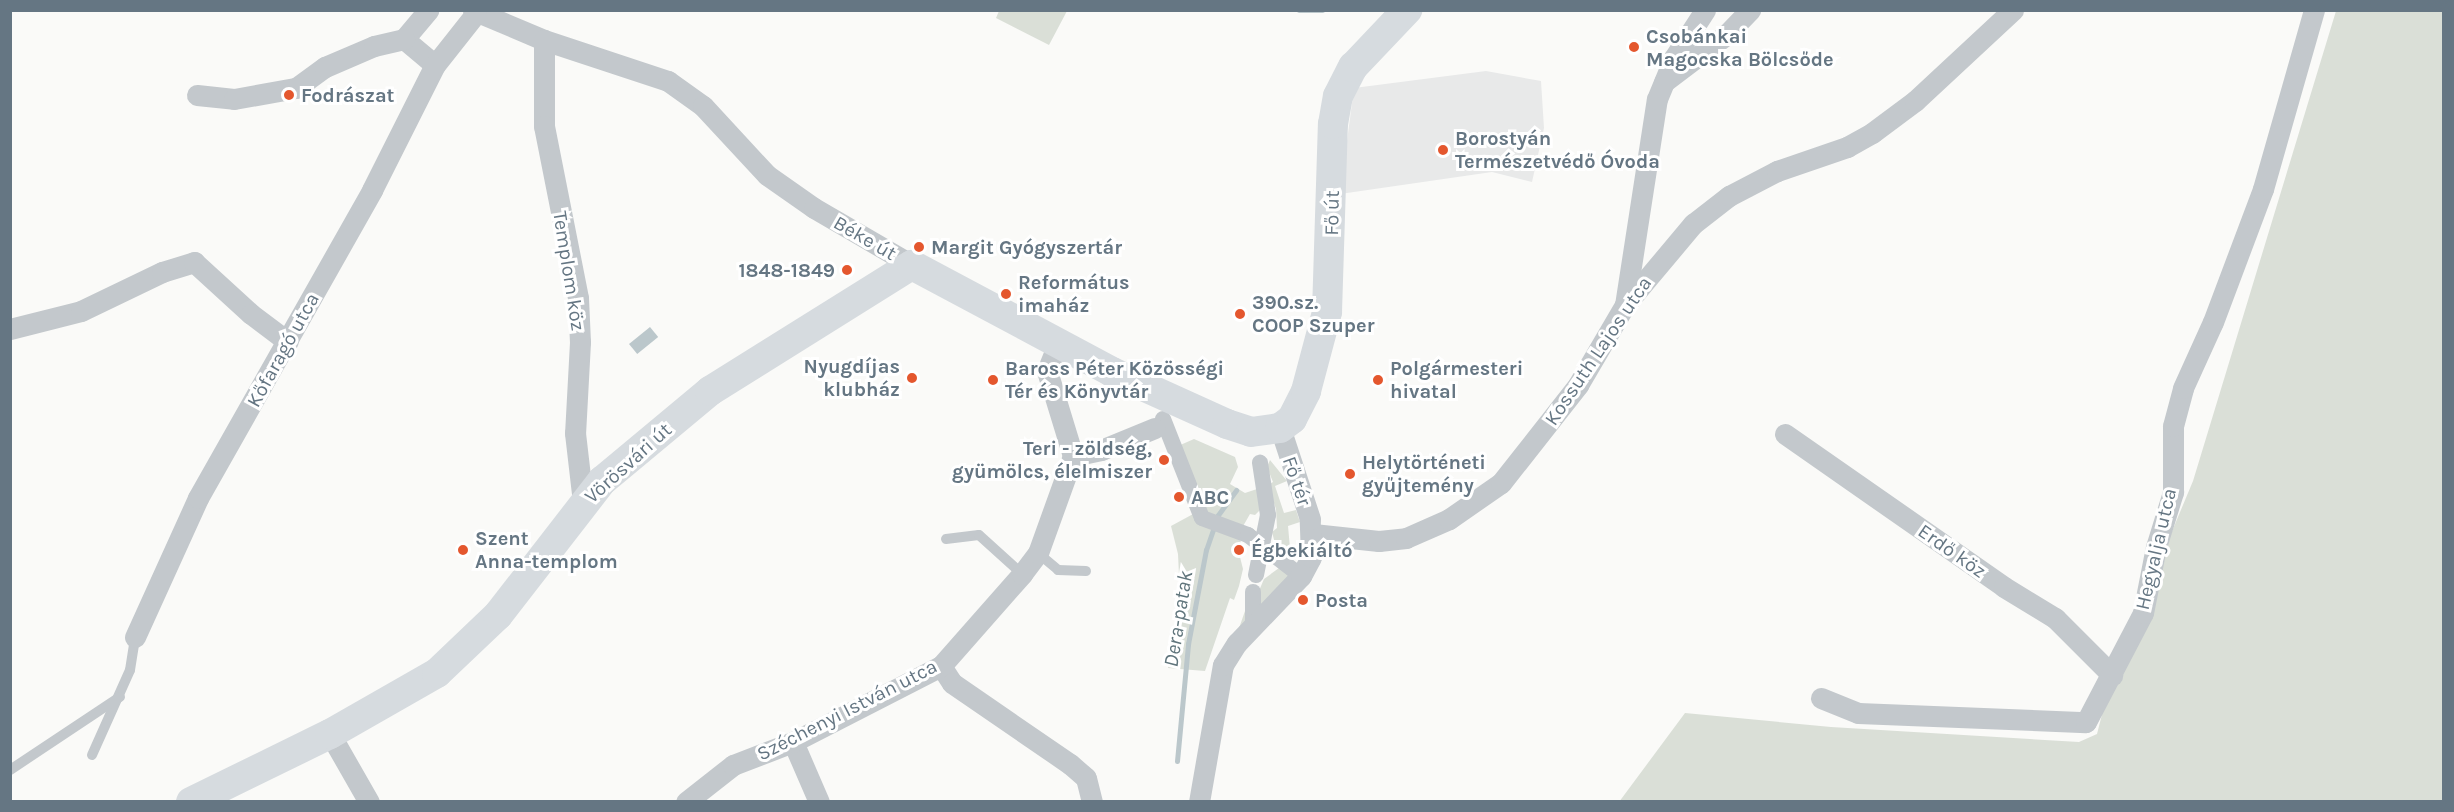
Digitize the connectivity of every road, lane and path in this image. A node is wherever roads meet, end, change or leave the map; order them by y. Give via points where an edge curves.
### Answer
1 (428, 10) edge
2 (1407, 10) edge
3 (1705, 10) edge
4 (1750, 10) edge
5 (2013, 10) edge
6 (2314, 10) edge
7 (474, 12) edge
8 (404, 39) junction
9 (544, 40) junction
10 (435, 65) junction
11 (1664, 82) junction
12 (197, 95) dead end
13 (912, 265) junction
14 (1625, 305) junction
15 (10, 329) edge
16 (288, 342) junction
17 (1058, 344) junction
18 (1166, 417) junction
19 (1280, 428) junction
20 (1785, 434) dead end
21 (1073, 456) junction
22 (1260, 463) dead end
23 (584, 502) junction
24 (1313, 534) junction
25 (946, 539) dead end
26 (1261, 547) junction
27 (1038, 553) junction
28 (1086, 571) dead end
29 (1022, 574) junction
30 (1301, 576) junction
31 (1253, 628) junction
32 (135, 638) joint
33 (941, 666) junction
34 (2112, 675) junction
35 (120, 697) junction
36 (1821, 698) dead end
37 (330, 734) junction
38 (793, 742) junction
39 (92, 755) dead end
40 (10, 770) edge
41 (191, 801) edge
42 (369, 801) edge
43 (686, 801) edge
44 (819, 801) edge
45 (1092, 801) edge
46 (1199, 801) edge

1 - 8 street
2 - 19 main road, Fő út via 1353,67 1338,96 1333,124 1327,312 1306,391 1292,419
3 - 11 street
4 - 11 street via 1726,35
5 - 14 street, Kossuth Lajos utca via 1915,101 1872,133 1847,147 1777,171 1729,196 1702,217
6 - 34 street, Hegyalja utca via 2263,189 2213,322 2183,388 2173,426 2173,492 2156,547 2143,613
7 - 9 street, Béke út
7 - 10 street, Kőfaragó utca
8 - 10 street
8 - 12 street via 374,46 325,67 296,88 234,99
9 - 13 street, Béke út via 639,69 683,90 767,175 814,208
9 - 23 street, Templom köz via 544,126 578,298 575,433
10 - 16 street, Kőfaragó utca via 427,89
11 - 14 street via 1648,139
13 - 17 main road, Béke út
13 - 23 main road, Vörösvári út via 710,392 602,481
14 - 24 street, Kossuth Lajos utca via 1578,385 1535,444 1500,483 1473,503 1439,525 1406,538 1379,541
15 - 16 street via 81,311 162,272 194,262
16 - 32 street, Kőfaragó utca via 198,498
17 - 18 main road, Béke út
17 - 21 street via 1047,371
18 - 19 main road, Béke út via 1251,432
18 - 21 street via 1101,450
18 - 26 street via 1198,510 1208,520 1248,535
19 - 24 street, Fő tér
20 - 34 street, Erdő köz via 2004,587 2055,618
21 - 27 street, Széchenyi István utca
22 - 26 street via 1259,477 1268,507
23 - 37 main road, Vörösvári út via 480,634 437,673
24 - 30 street via 1311,557
25 - 29 lane via 979,535
26 - 30 street
26 - 31 street
27 - 28 lane via 1058,570
27 - 29 street, Széchenyi István utca
29 - 33 street, Széchenyi István utca
30 - 31 street
31 - 46 street via 1233,647 1223,665
32 - 35 lane via 130,670
33 - 38 street, Széchenyi István utca
33 - 45 street via 952,683 1061,756 1086,778
34 - 36 street, Hegyalja utca via 2085,722 2074,724 2009,717 1858,713
35 - 39 lane
35 - 40 lane
37 - 41 main road, Vörösvári út
37 - 42 street
38 - 43 street, Széchenyi István utca via 733,765
38 - 44 street

